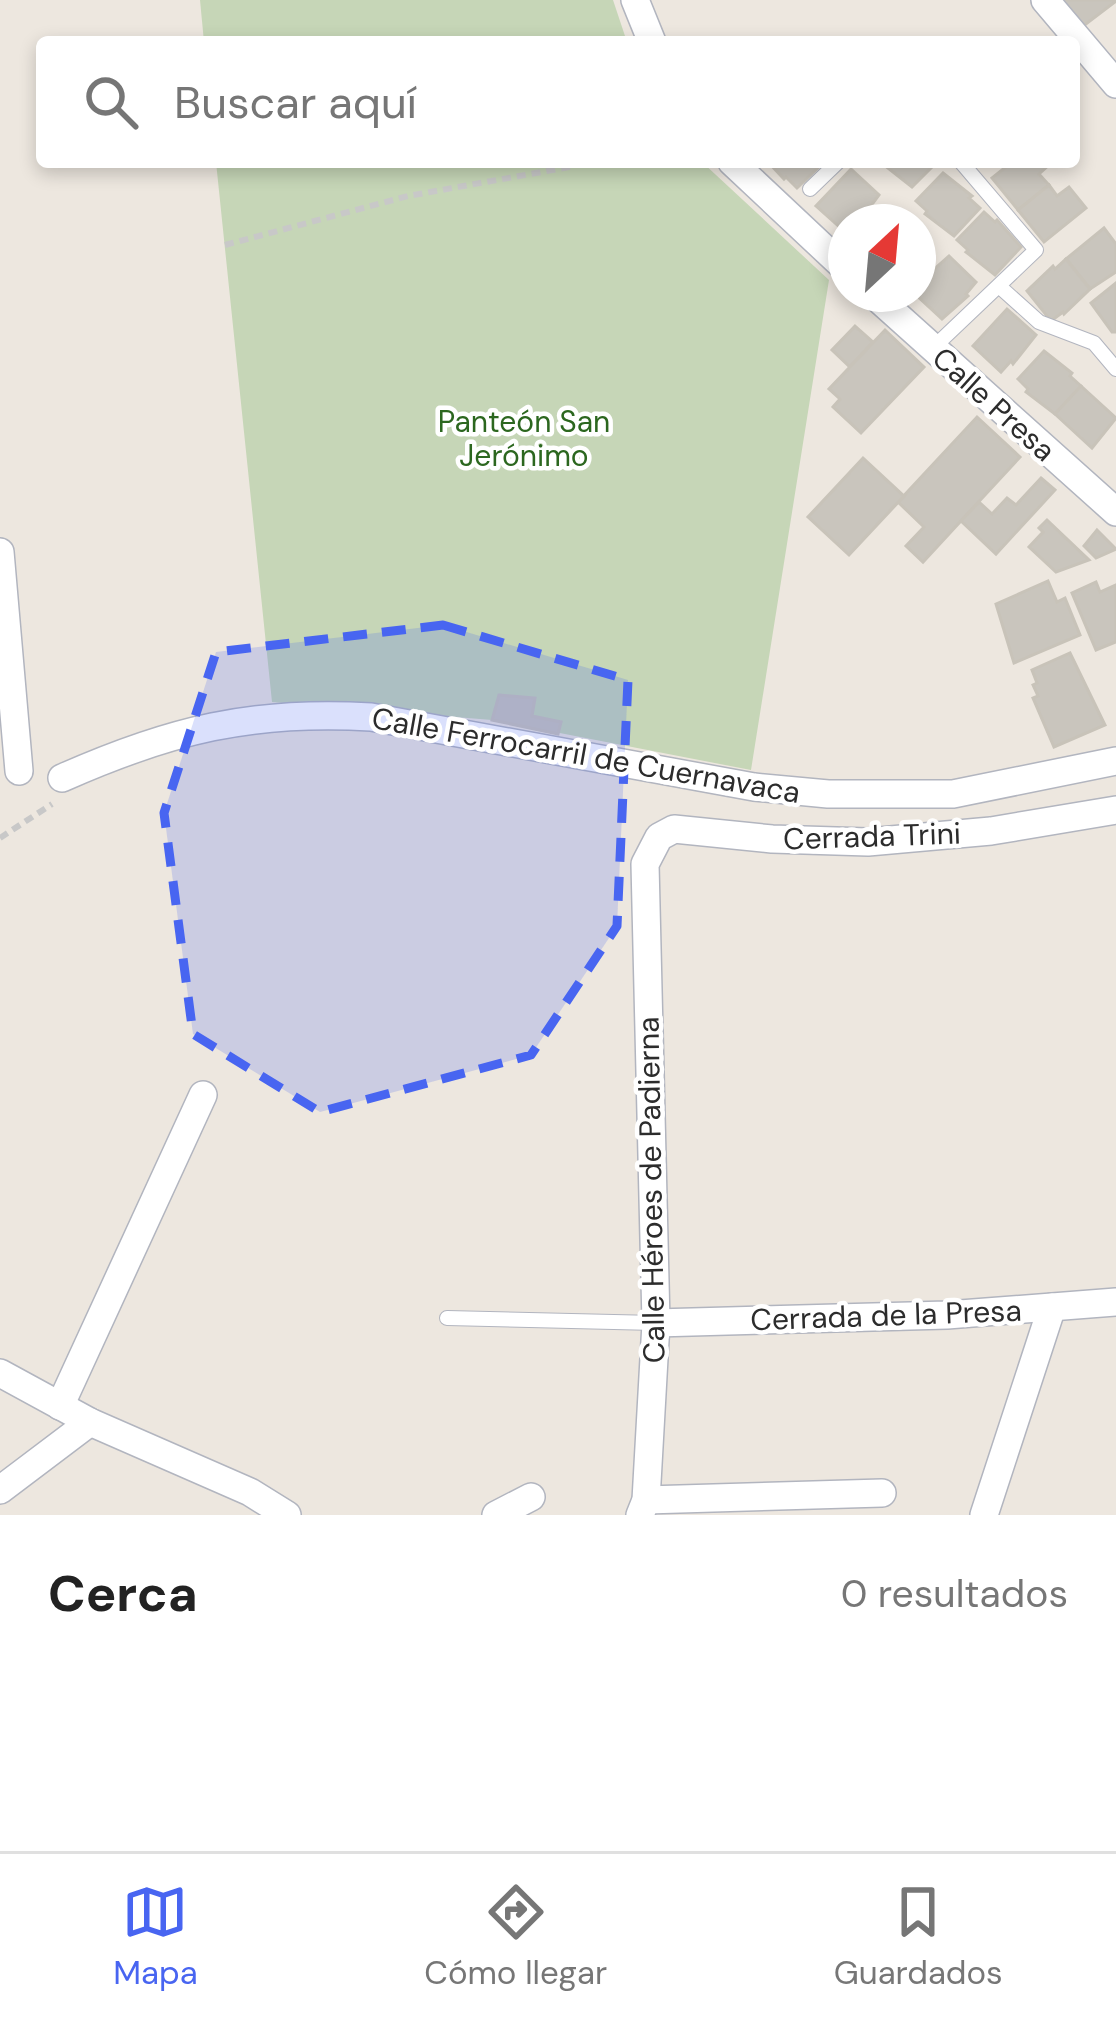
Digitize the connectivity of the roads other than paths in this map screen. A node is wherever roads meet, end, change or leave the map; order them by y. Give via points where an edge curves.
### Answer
1 (634, 0) edge
2 (1045, 0) edge
3 (649, 36) edge
4 (1075, 36) edge
5 (1080, 41) edge
6 (1116, 84) edge
7 (738, 168) edge
8 (832, 168) edge
9 (967, 168) edge
10 (810, 189) dead end
11 (828, 252) edge
12 (1000, 287) junction
13 (892, 312) edge
14 (932, 349) junction
15 (1116, 369) edge
16 (1116, 512) edge
17 (0, 552) edge
18 (1116, 761) edge
19 (19, 771) dead end
20 (62, 778) dead end
21 (1116, 810) edge
22 (645, 864) joint
23 (203, 1095) dead end
24 (1116, 1301) edge
25 (1052, 1307) junction
26 (447, 1318) dead end
27 (656, 1323) junction
28 (0, 1373) edge
29 (60, 1406) junction
30 (90, 1422) junction
31 (0, 1490) edge
32 (882, 1493) dead end
33 (531, 1497) dead end
34 (643, 1508) edge
35 (286, 1515) edge
36 (496, 1515) edge
37 (984, 1515) edge

1 - 3 street
2 - 4 street
5 - 6 street
7 - 11 street
8 - 10 lane
9 - 12 lane via 1036,244
12 - 14 lane
12 - 15 lane via 1039,322 1094,343
13 - 14 street, Calle Presa
14 - 16 street, Calle Presa
17 - 19 street
18 - 20 street, Calle Ferrocarril de Cuernavaca via 953,794 848,796 307,713 182,732
21 - 22 street, Cerrada Trini via 868,842 674,830 659,837
22 - 27 street, Calle Héroes de Padierna
23 - 29 street
24 - 25 street, Cerrada de la Presa
25 - 27 street, Cerrada de la Presa
25 - 37 street
26 - 27 lane
27 - 34 street, Calle Héroes de Padierna
28 - 29 street
29 - 30 street
30 - 31 street
30 - 35 street
32 - 34 street
33 - 36 street

